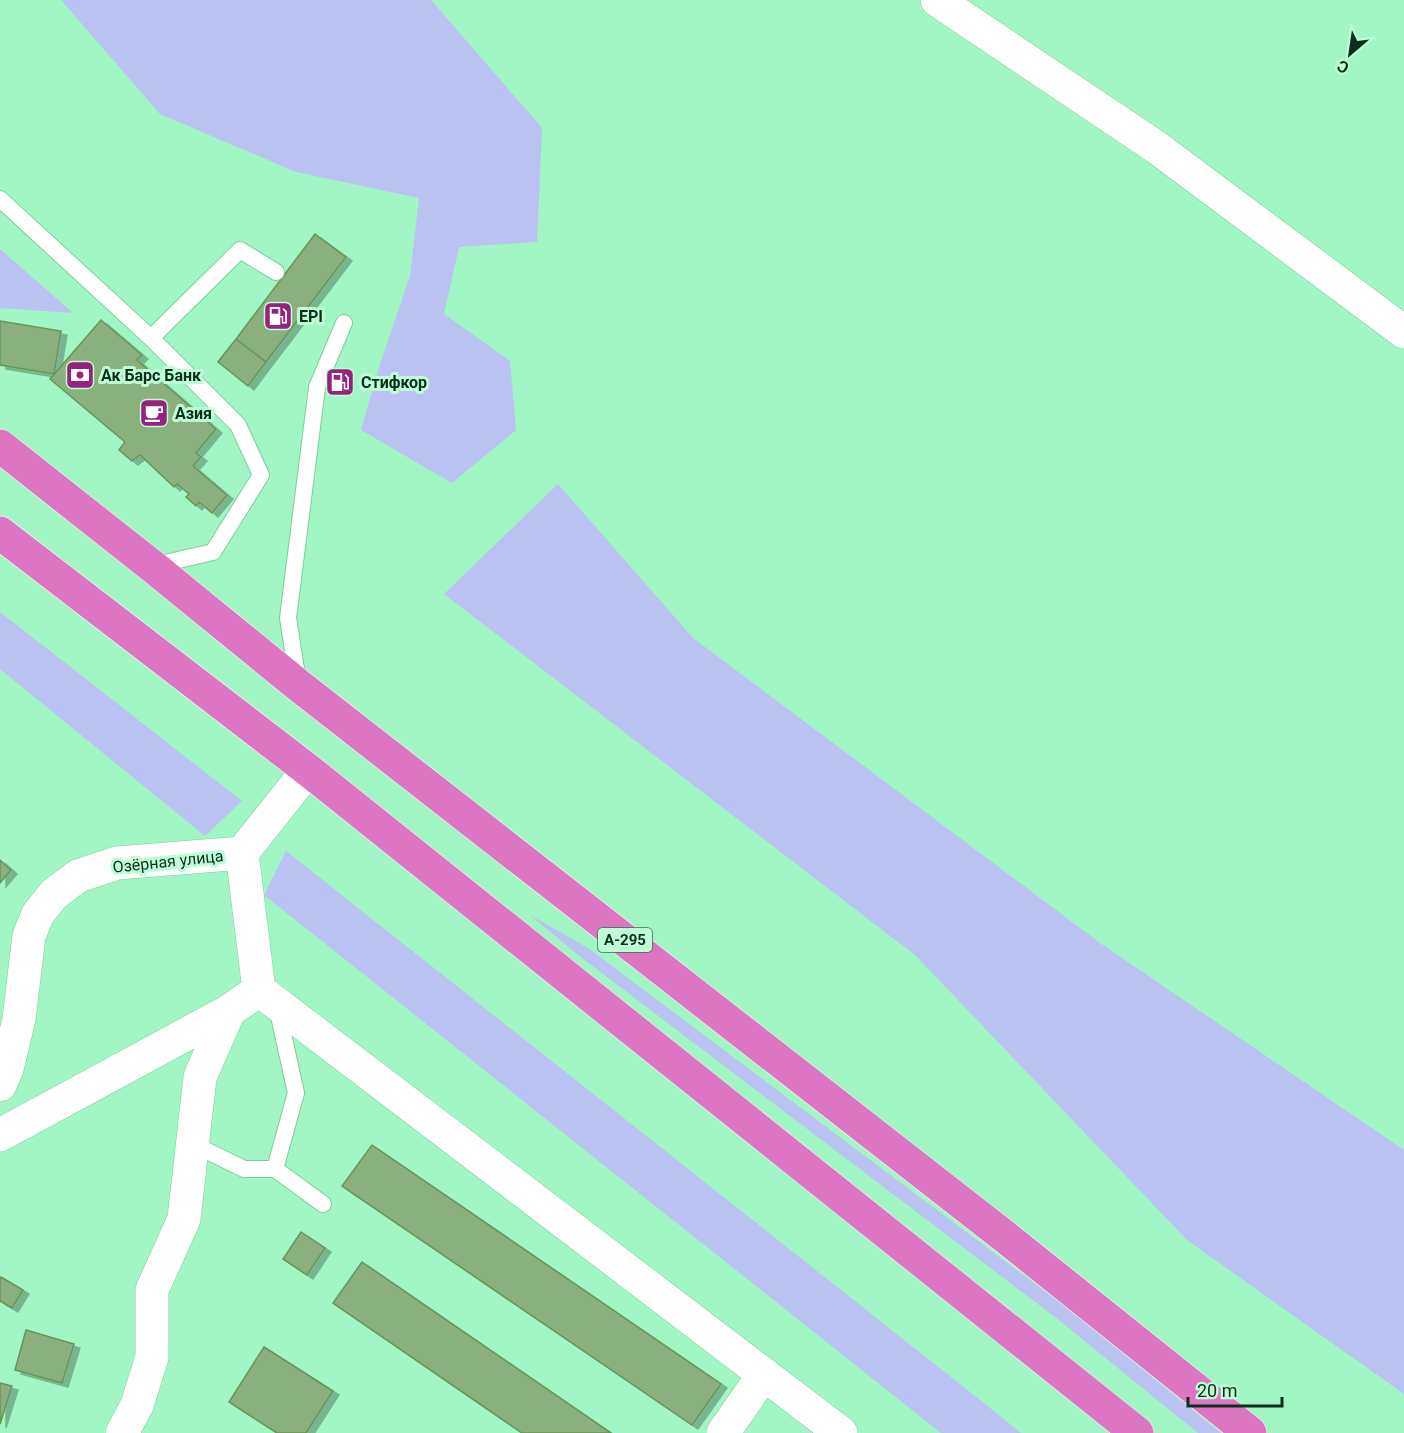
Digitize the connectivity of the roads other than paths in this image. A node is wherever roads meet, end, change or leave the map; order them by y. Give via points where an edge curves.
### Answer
1 (937, 0) edge
2 (0, 199) edge
3 (276, 272) dead end
4 (344, 323) dead end
5 (1404, 332) edge
6 (151, 338) junction
7 (0, 446) edge
8 (0, 532) edge
9 (152, 566) junction
10 (298, 686) junction
11 (308, 770) junction
12 (242, 853) junction
13 (268, 997) junction
14 (229, 1011) junction
15 (0, 1085) edge
16 (0, 1135) edge
17 (193, 1144) junction
18 (275, 1169) junction
19 (323, 1204) dead end
20 (764, 1374) junction
21 (122, 1433) edge
22 (723, 1433) edge
23 (841, 1433) edge
24 (1137, 1433) edge
25 (1250, 1433) edge

1 - 5 street via 1156,147
2 - 6 lane
3 - 6 lane via 240,250
4 - 10 lane via 317,387 288,618
6 - 9 lane via 238,425 261,475 213,552
7 - 9 highway, А-295
8 - 11 highway
9 - 10 highway, А-295
10 - 25 highway, А-295 via 1009,1240
11 - 12 street, Озёрная улица
11 - 24 highway
12 - 13 street
12 - 15 street, Озёрная улица via 117,863 78,876 54,894 38,914 29,936 19,1019
13 - 14 street
13 - 18 lane via 296,1094
13 - 20 street
14 - 16 street
14 - 17 street via 200,1077
17 - 18 lane via 244,1169
17 - 21 street via 184,1219 153,1290 152,1357 137,1405
18 - 19 lane
20 - 22 street
20 - 23 street

